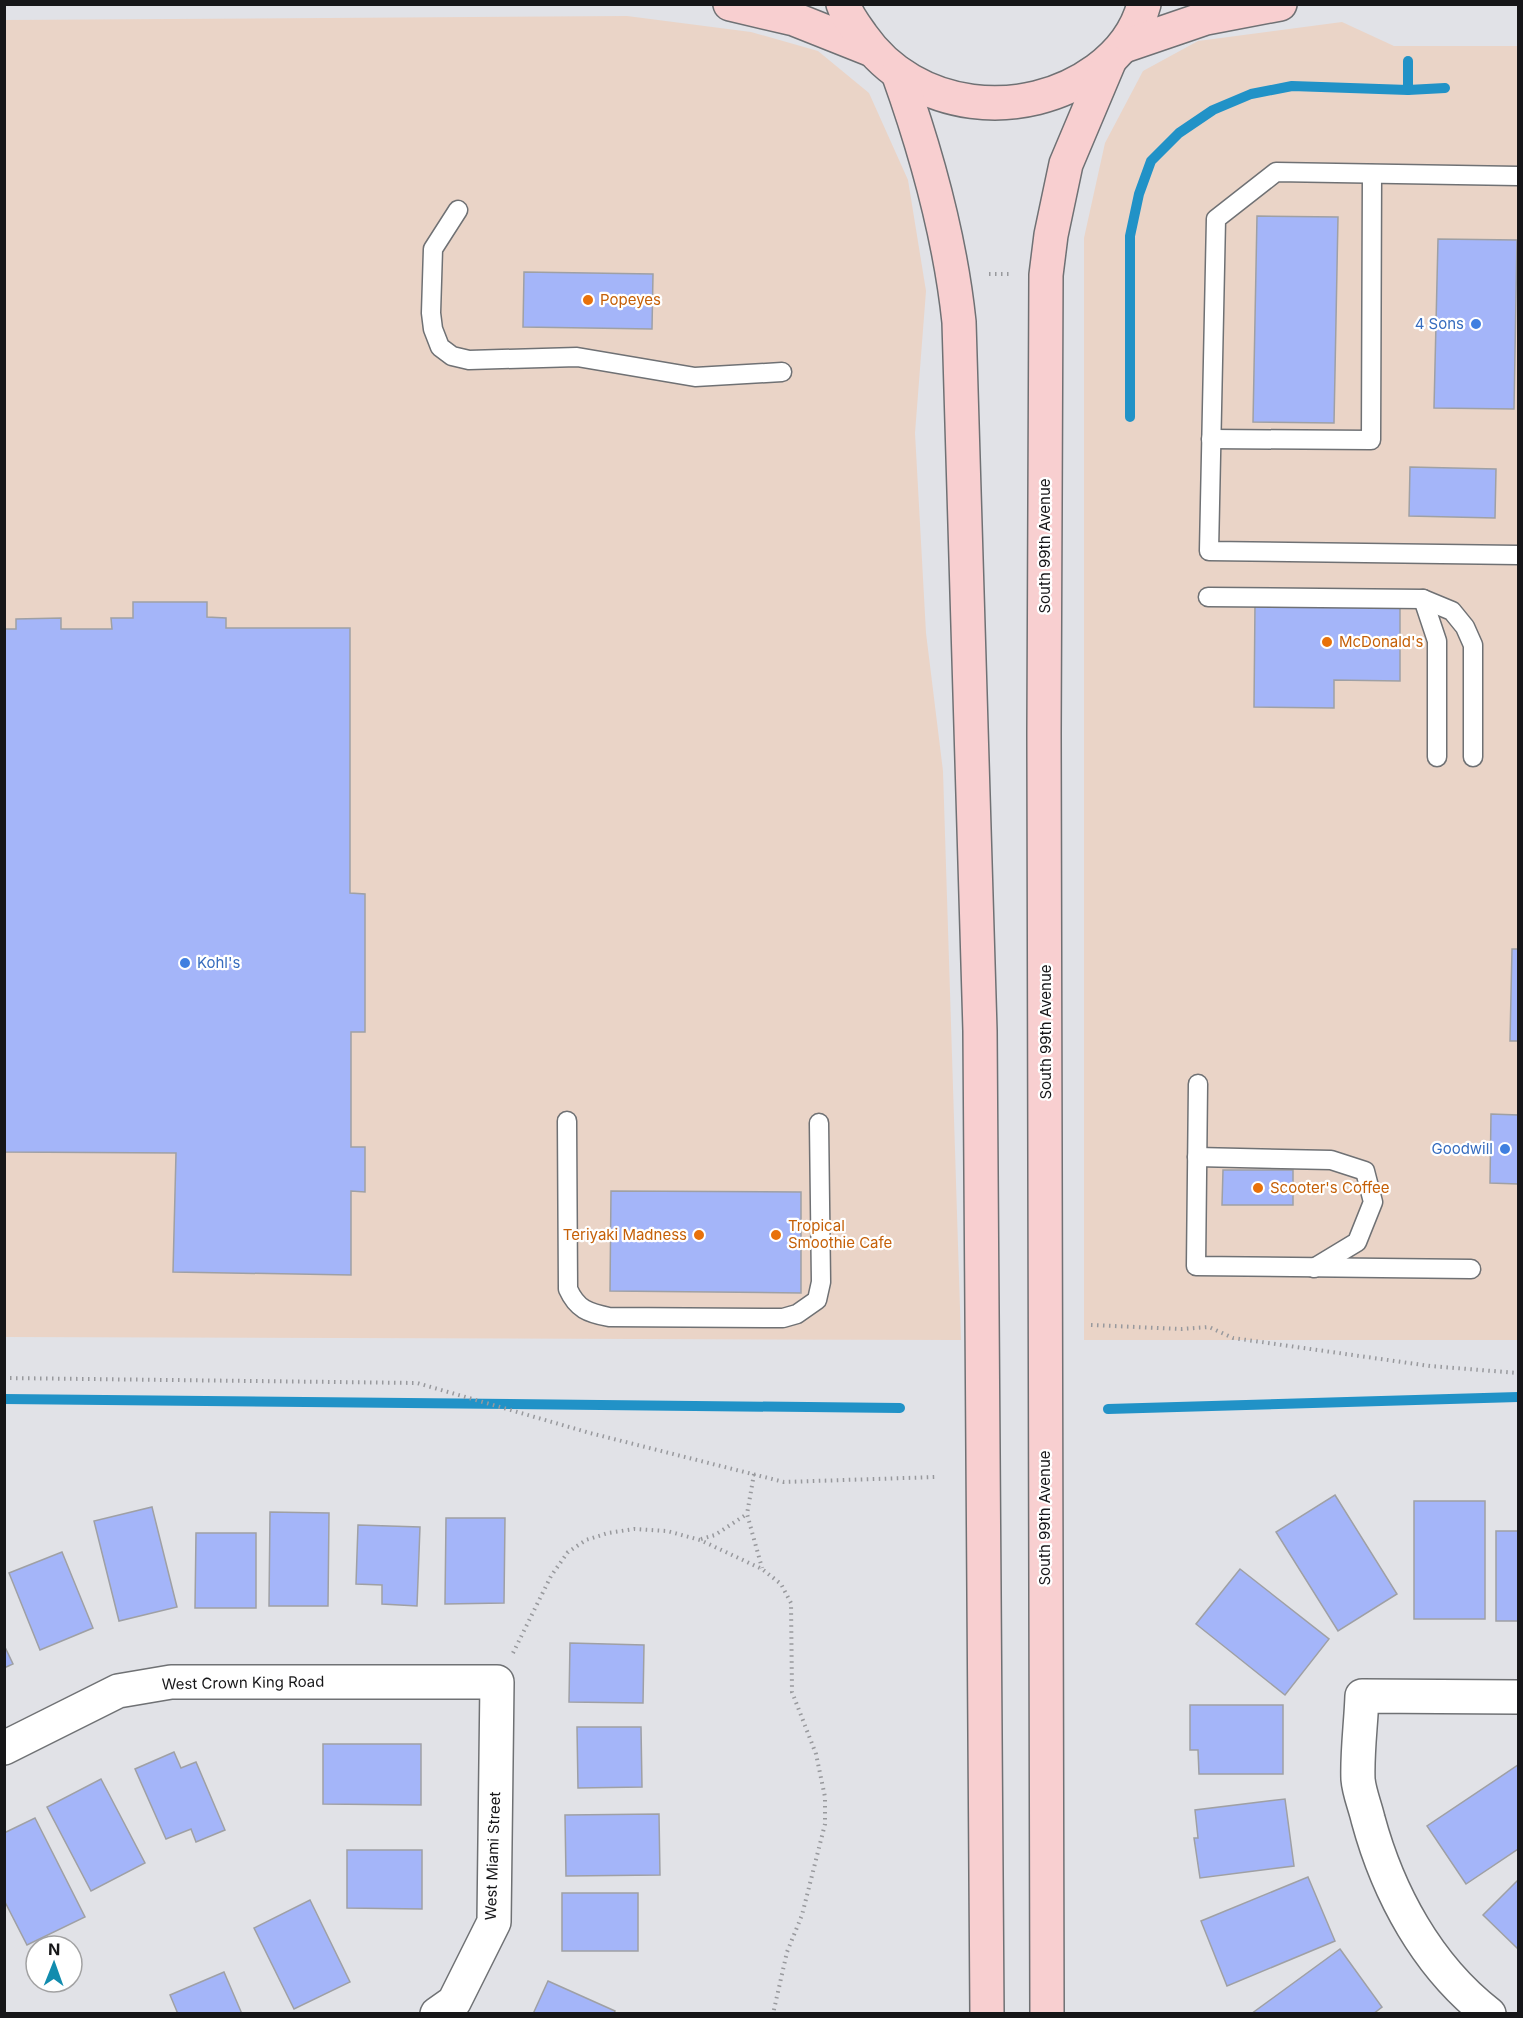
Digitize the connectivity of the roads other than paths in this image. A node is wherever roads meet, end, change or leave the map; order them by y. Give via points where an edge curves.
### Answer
1 (730, 4) edge
2 (843, 4) edge
3 (1144, 4) edge
4 (1280, 4) edge
5 (872, 50) junction
6 (1116, 54) junction
7 (898, 73) junction
8 (1372, 174) junction
9 (1518, 176) edge
10 (458, 210) dead end
11 (782, 372) dead end
12 (1211, 440) junction
13 (1518, 555) edge
14 (1208, 597) dead end
15 (1424, 599) junction
16 (1437, 757) dead end
17 (1473, 757) dead end
18 (1198, 1084) dead end
19 (567, 1121) dead end
20 (819, 1123) dead end
21 (1197, 1157) junction
22 (1314, 1268) junction
23 (1471, 1269) dead end
24 (497, 1682) joint
25 (1518, 1697) edge
26 (4, 1748) edge
27 (437, 2013) edge
28 (987, 2013) edge
29 (1047, 2013) edge
30 (1489, 2013) edge

1 - 5 main road via 794,19
2 - 5 main road
3 - 6 main road, South 99th Avenue
4 - 6 main road via 1206,18
5 - 7 main road
6 - 7 main road via 1082,81 1053,95 1021,102 957,100
6 - 29 main road, South 99th Avenue via 1066,164 1046,274
7 - 28 main road via 922,139 938,200 954,273 959,322 980,1020
8 - 9 lane
8 - 12 lane via 1275,172 1216,219
8 - 12 lane via 1371,441
10 - 11 lane via 433,249 433,329 440,347 452,356 469,360 577,357 695,377
12 - 13 lane via 1209,552
14 - 15 lane
15 - 16 lane via 1437,641
15 - 17 lane via 1452,610 1466,627 1473,645
18 - 21 lane
19 - 20 lane via 568,1289 574,1303 588,1314 632,1318 783,1318 797,1314 817,1300 821,1282
21 - 22 lane via 1196,1266
21 - 22 lane via 1331,1160 1365,1171 1373,1202 1357,1242
22 - 23 lane
24 - 26 street, West Crown King Road via 171,1682 118,1691
24 - 27 street, West Miami Street via 494,1922 453,2002
25 - 30 street via 1362,1696 1358,1780 1377,1852 1399,1902 1433,1958 1472,2001

